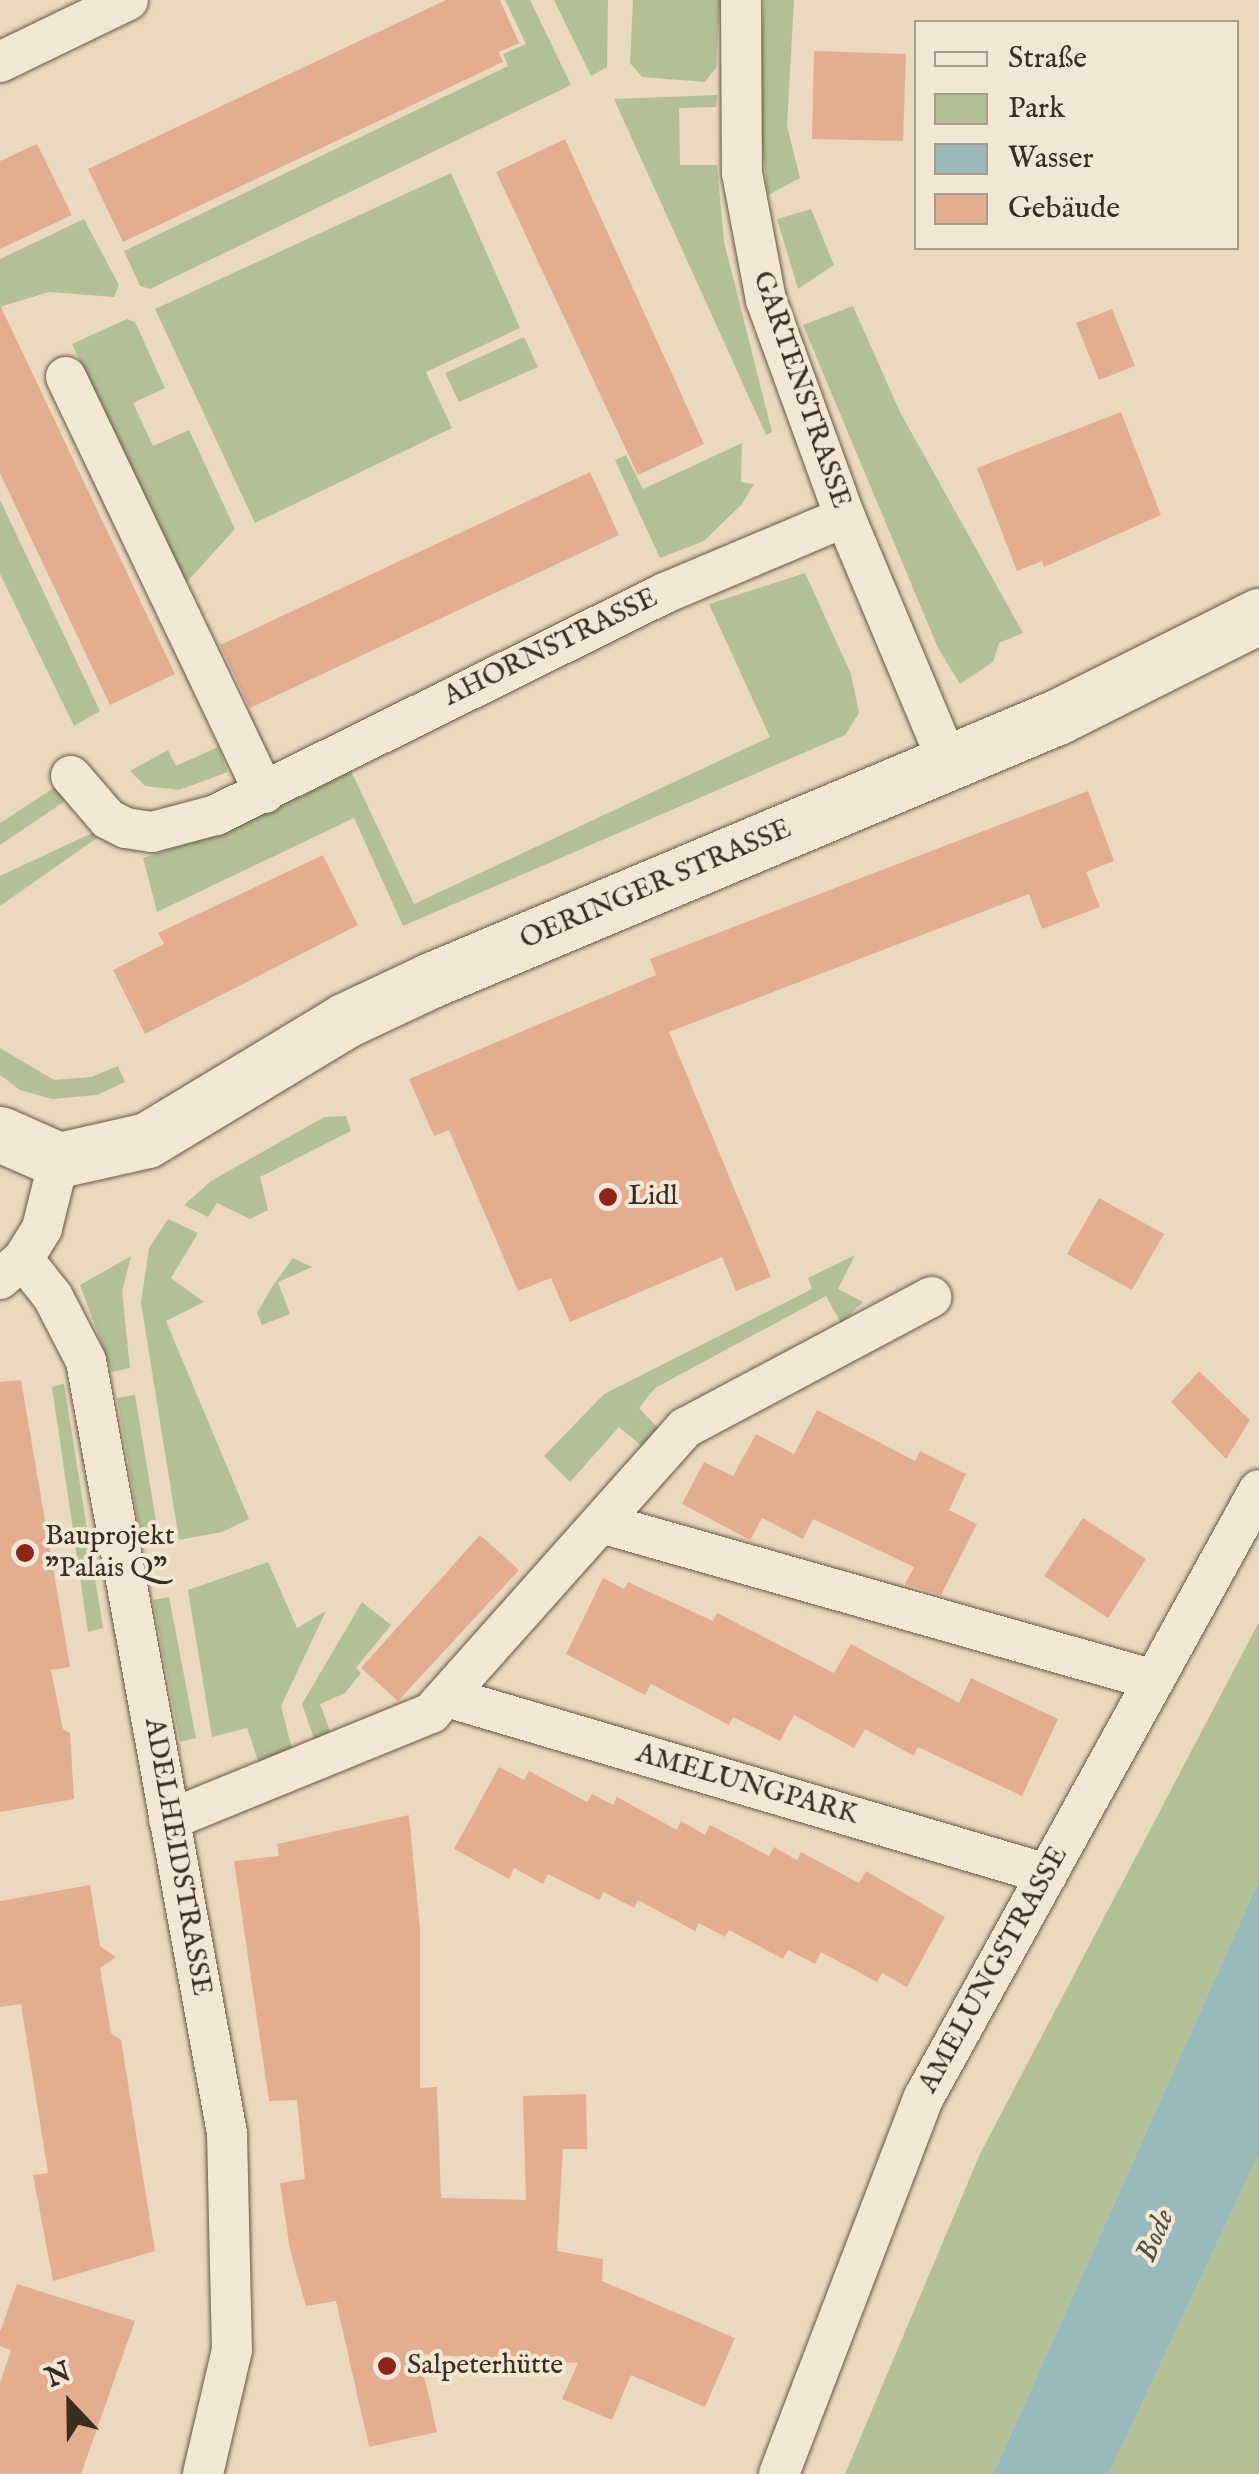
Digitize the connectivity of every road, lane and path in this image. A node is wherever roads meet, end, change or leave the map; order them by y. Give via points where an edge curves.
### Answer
1 (128, 0) edge
2 (741, 0) edge
3 (0, 62) edge
4 (66, 377) dead end
5 (845, 517) junction
6 (1259, 616) edge
7 (948, 762) junction
8 (71, 776) dead end
9 (264, 793) junction
10 (0, 1134) edge
11 (60, 1160) junction
12 (11, 1269) edge
13 (931, 1296) dead end
14 (1259, 1490) edge
15 (601, 1523) junction
16 (1154, 1680) junction
17 (447, 1697) junction
18 (169, 1820) junction
19 (1047, 1874) junction
20 (202, 2474) edge
21 (779, 2474) edge

1 - 3 street
2 - 5 street, GARTENSTRASSE via 740,126 750,237 788,370
4 - 9 street
5 - 7 street, GARTENSTRASSE
5 - 9 street, AHORNSTRASSE via 665,593
6 - 7 main road, OERINGER STRASSE via 1056,717
7 - 11 main road, OERINGER STRASSE via 414,988 328,1030 147,1140
8 - 9 street, AHORNSTRASSE via 108,819 152,832
10 - 11 main road
11 - 12 street via 42,1228
12 - 18 street, ADELHEIDSTRASSE via 53,1297 86,1361
13 - 15 street via 710,1410 662,1450
14 - 16 street, AMELUNGSTRASSE
15 - 16 street
15 - 17 street
16 - 19 street, AMELUNGSTRASSE
17 - 18 street via 411,1725
17 - 19 street, AMELUNGPARK
18 - 20 street, ADELHEIDSTRASSE via 228,2133 235,2258 232,2350
19 - 21 street, AMELUNGSTRASSE via 924,2097

